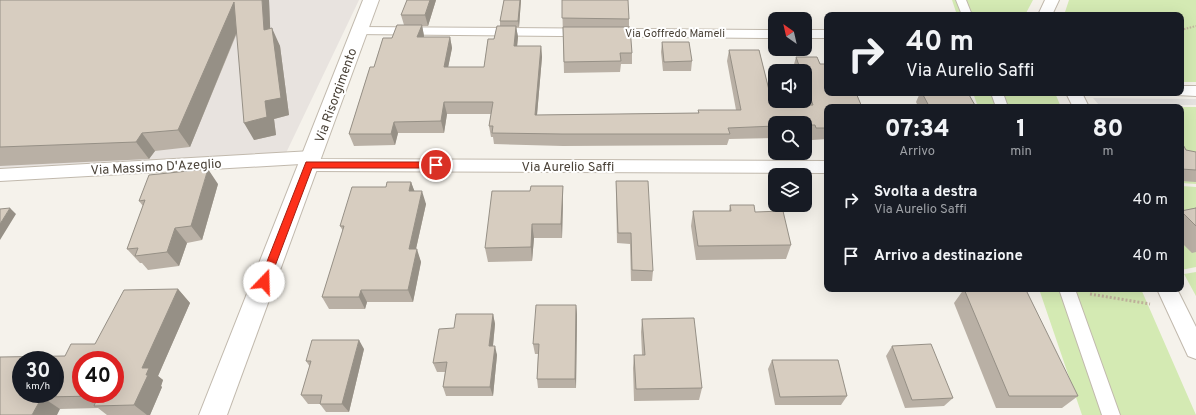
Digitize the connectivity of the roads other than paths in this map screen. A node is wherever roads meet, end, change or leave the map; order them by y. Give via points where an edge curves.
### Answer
1 (371, 0) edge
2 (961, 0) edge
3 (1052, 0) edge
4 (966, 12) edge
5 (1046, 12) edge
6 (358, 32) junction
7 (768, 34) edge
8 (812, 34) edge
9 (824, 34) edge
10 (1184, 91) edge
11 (1196, 91) edge
12 (310, 161) junction
13 (824, 167) edge
14 (0, 175) edge
15 (1069, 292) edge
16 (1168, 292) edge
17 (1196, 349) edge
18 (213, 415) edge
19 (1111, 415) edge

1 - 6 street, Via Risorgimento
2 - 4 street
3 - 5 street
6 - 7 street, Via Goffredo Mameli
6 - 12 street, Via Risorgimento
8 - 9 street
10 - 11 street
12 - 13 street, Via Aurelio Saffi
12 - 14 street, Via Massimo D'Azeglio
12 - 18 street, Via Risorgimento
15 - 19 street
16 - 17 street

